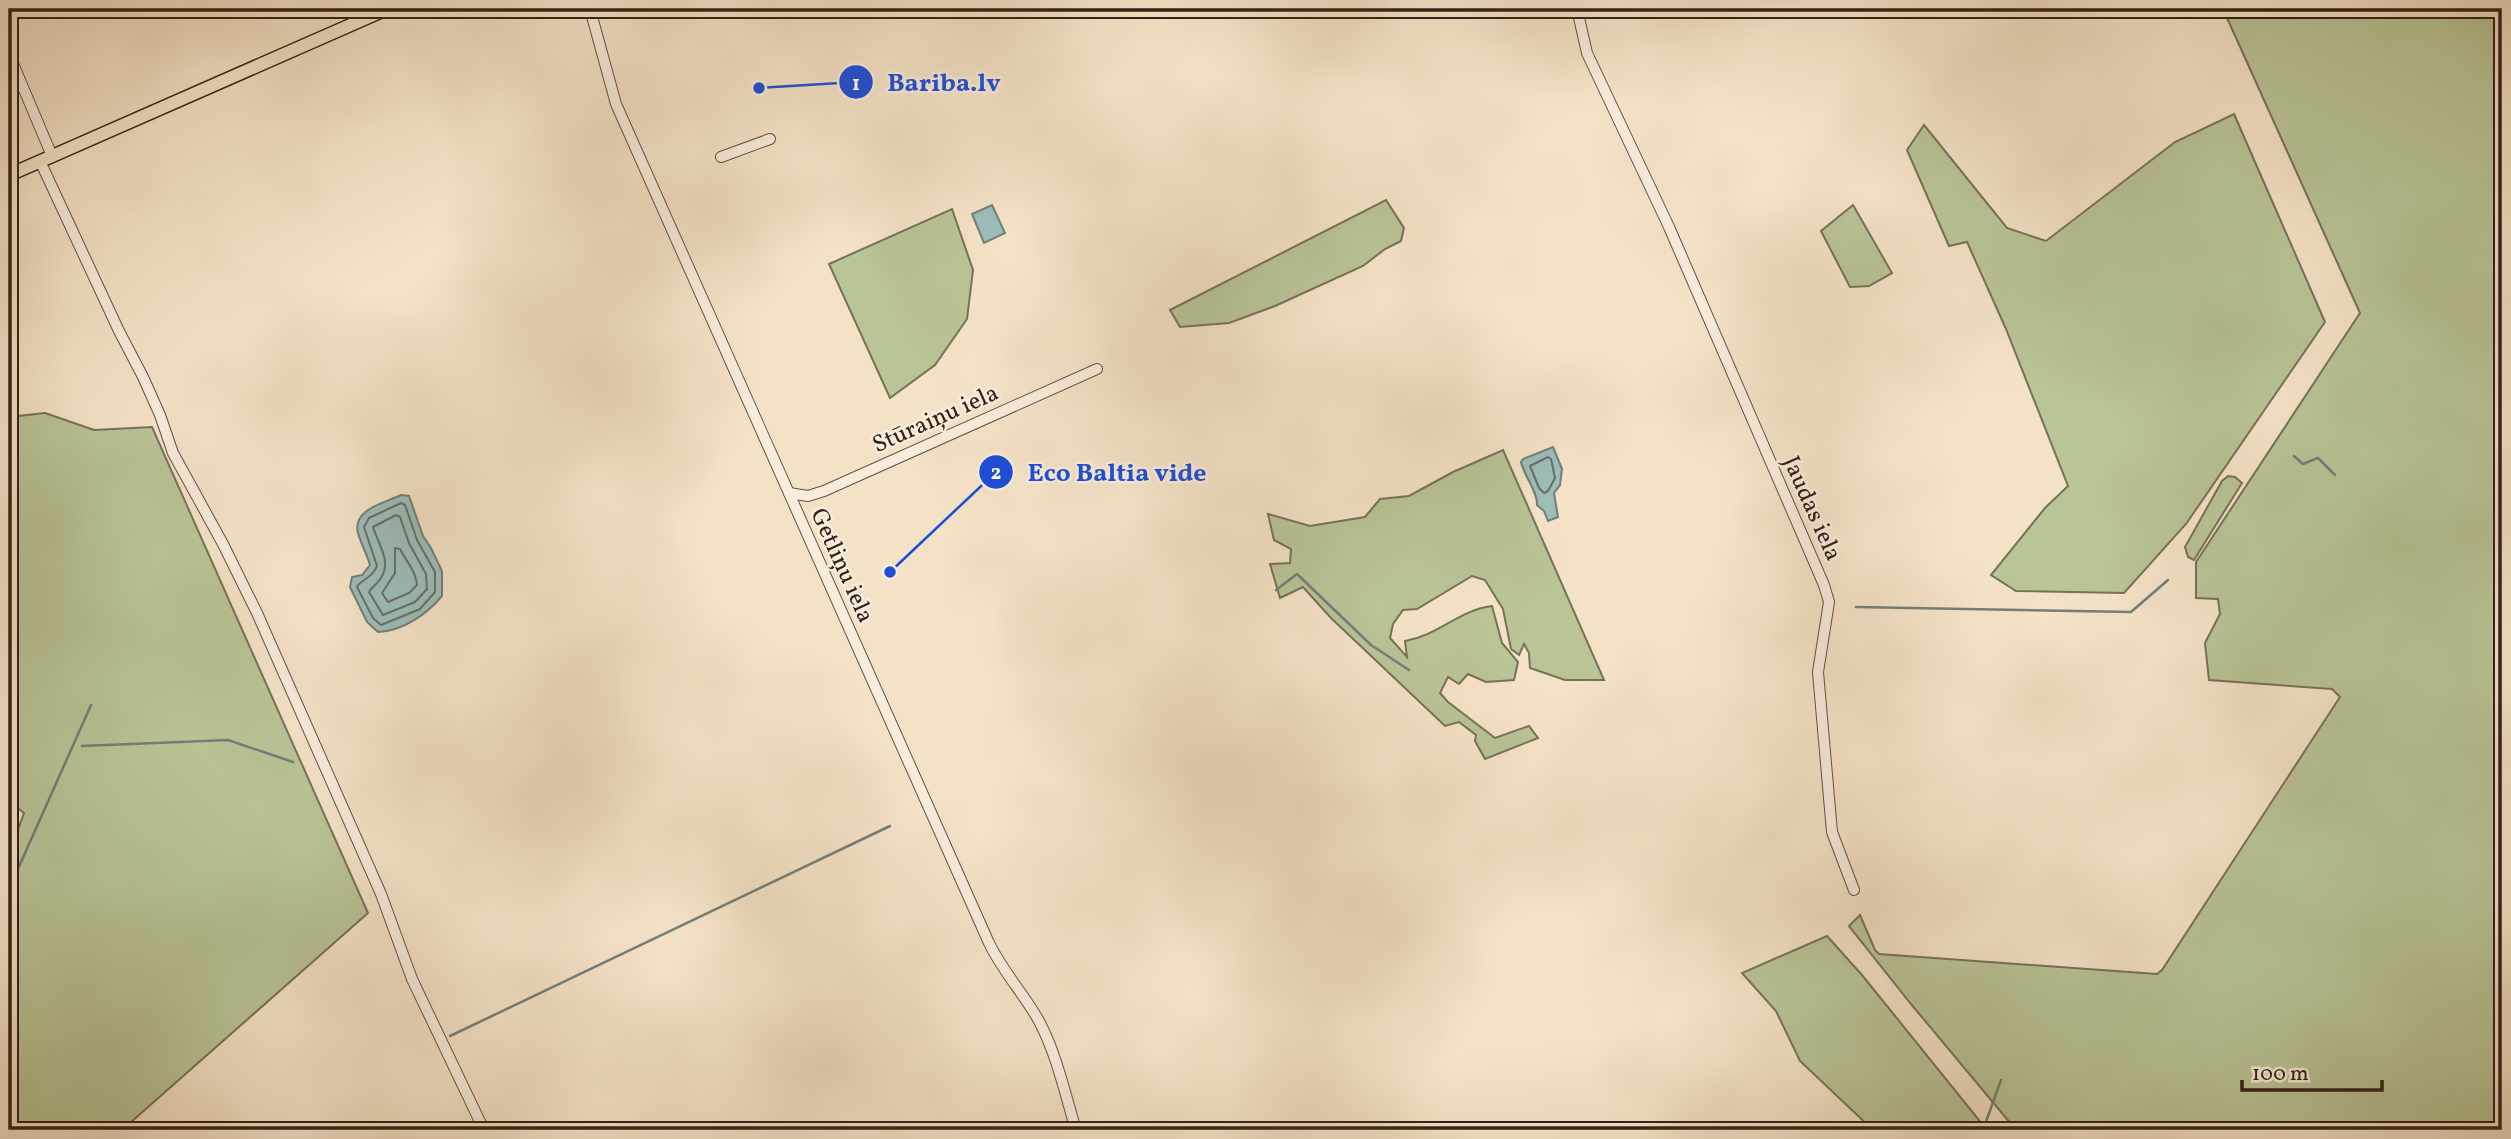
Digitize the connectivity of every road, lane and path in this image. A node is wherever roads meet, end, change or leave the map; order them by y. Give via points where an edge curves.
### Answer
1 (387, 9) edge
2 (590, 9) edge
3 (1577, 9) edge
4 (9, 54) edge
5 (770, 138) dead end
6 (721, 157) dead end
7 (46, 159) junction
8 (9, 175) edge
9 (1097, 369) dead end
10 (789, 494) junction
11 (1854, 890) dead end
12 (484, 1130) edge
13 (1076, 1130) edge

1 - 7 main road
2 - 10 street, Getliņu iela via 616,104
3 - 11 street, Jaudas iela via 1587,53 1669,227 1824,585 1829,602 1818,672 1832,832
4 - 7 street
5 - 6 street
7 - 8 main road
7 - 12 street via 173,453 257,613 381,894 412,979
9 - 10 street, Stūraiņu iela via 824,491 807,496
10 - 13 street, Getliņu iela via 989,943 1048,1041

